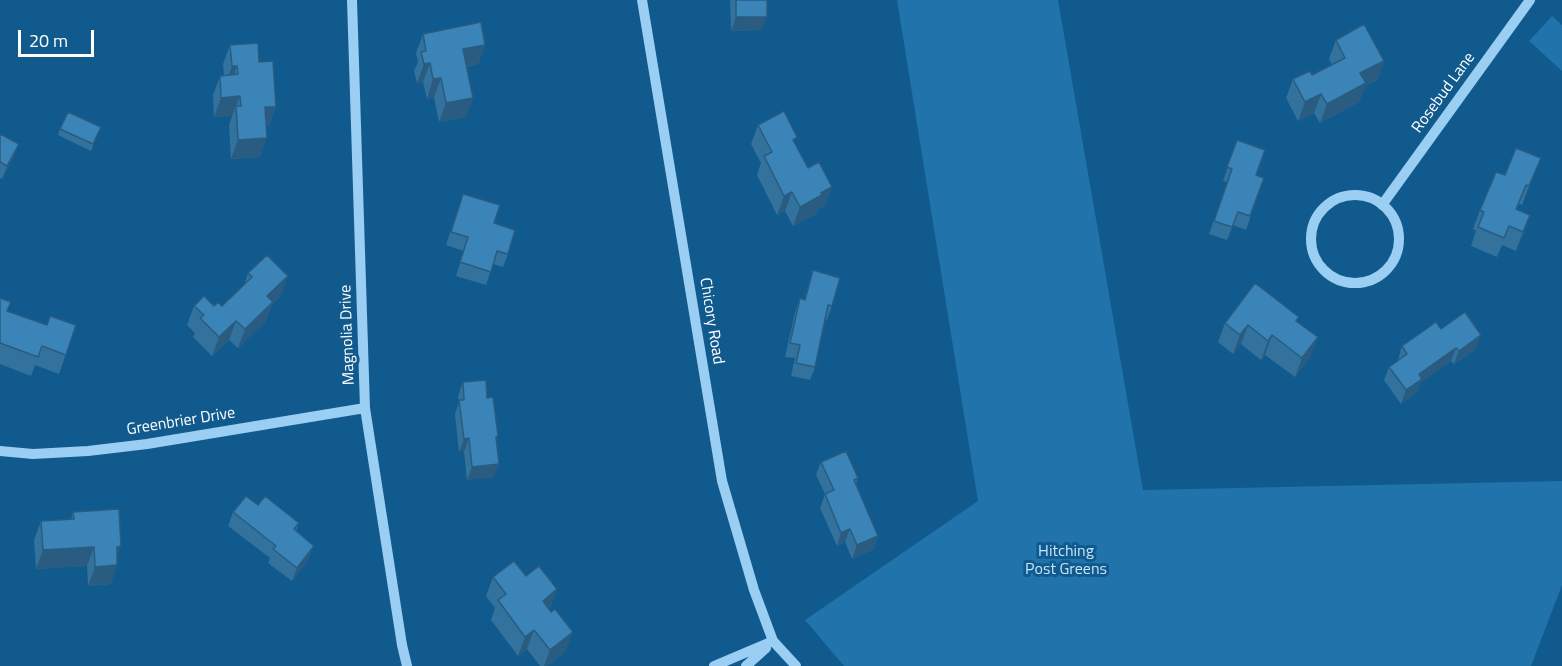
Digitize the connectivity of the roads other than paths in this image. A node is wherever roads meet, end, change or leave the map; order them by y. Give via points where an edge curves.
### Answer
1 (352, 0) edge
2 (642, 0) edge
3 (1530, 0) edge
4 (1382, 204) junction
5 (365, 408) junction
6 (0, 451) edge
7 (773, 641) junction
8 (407, 666) edge
9 (714, 666) edge
10 (746, 666) edge
11 (796, 666) edge

1 - 5 street, Magnolia Drive
2 - 7 street, Chicory Road via 722,481
3 - 4 street, Rosebud Lane
4 - 4 street via 1395,220 1399,240 1388,267 1362,283 1342,281 1324,271 1310,241 1321,210 1350,195
5 - 6 street, Greenbrier Drive via 88,451
5 - 8 street, Magnolia Drive
7 - 9 street
7 - 10 street
7 - 11 street, Chicory Road

